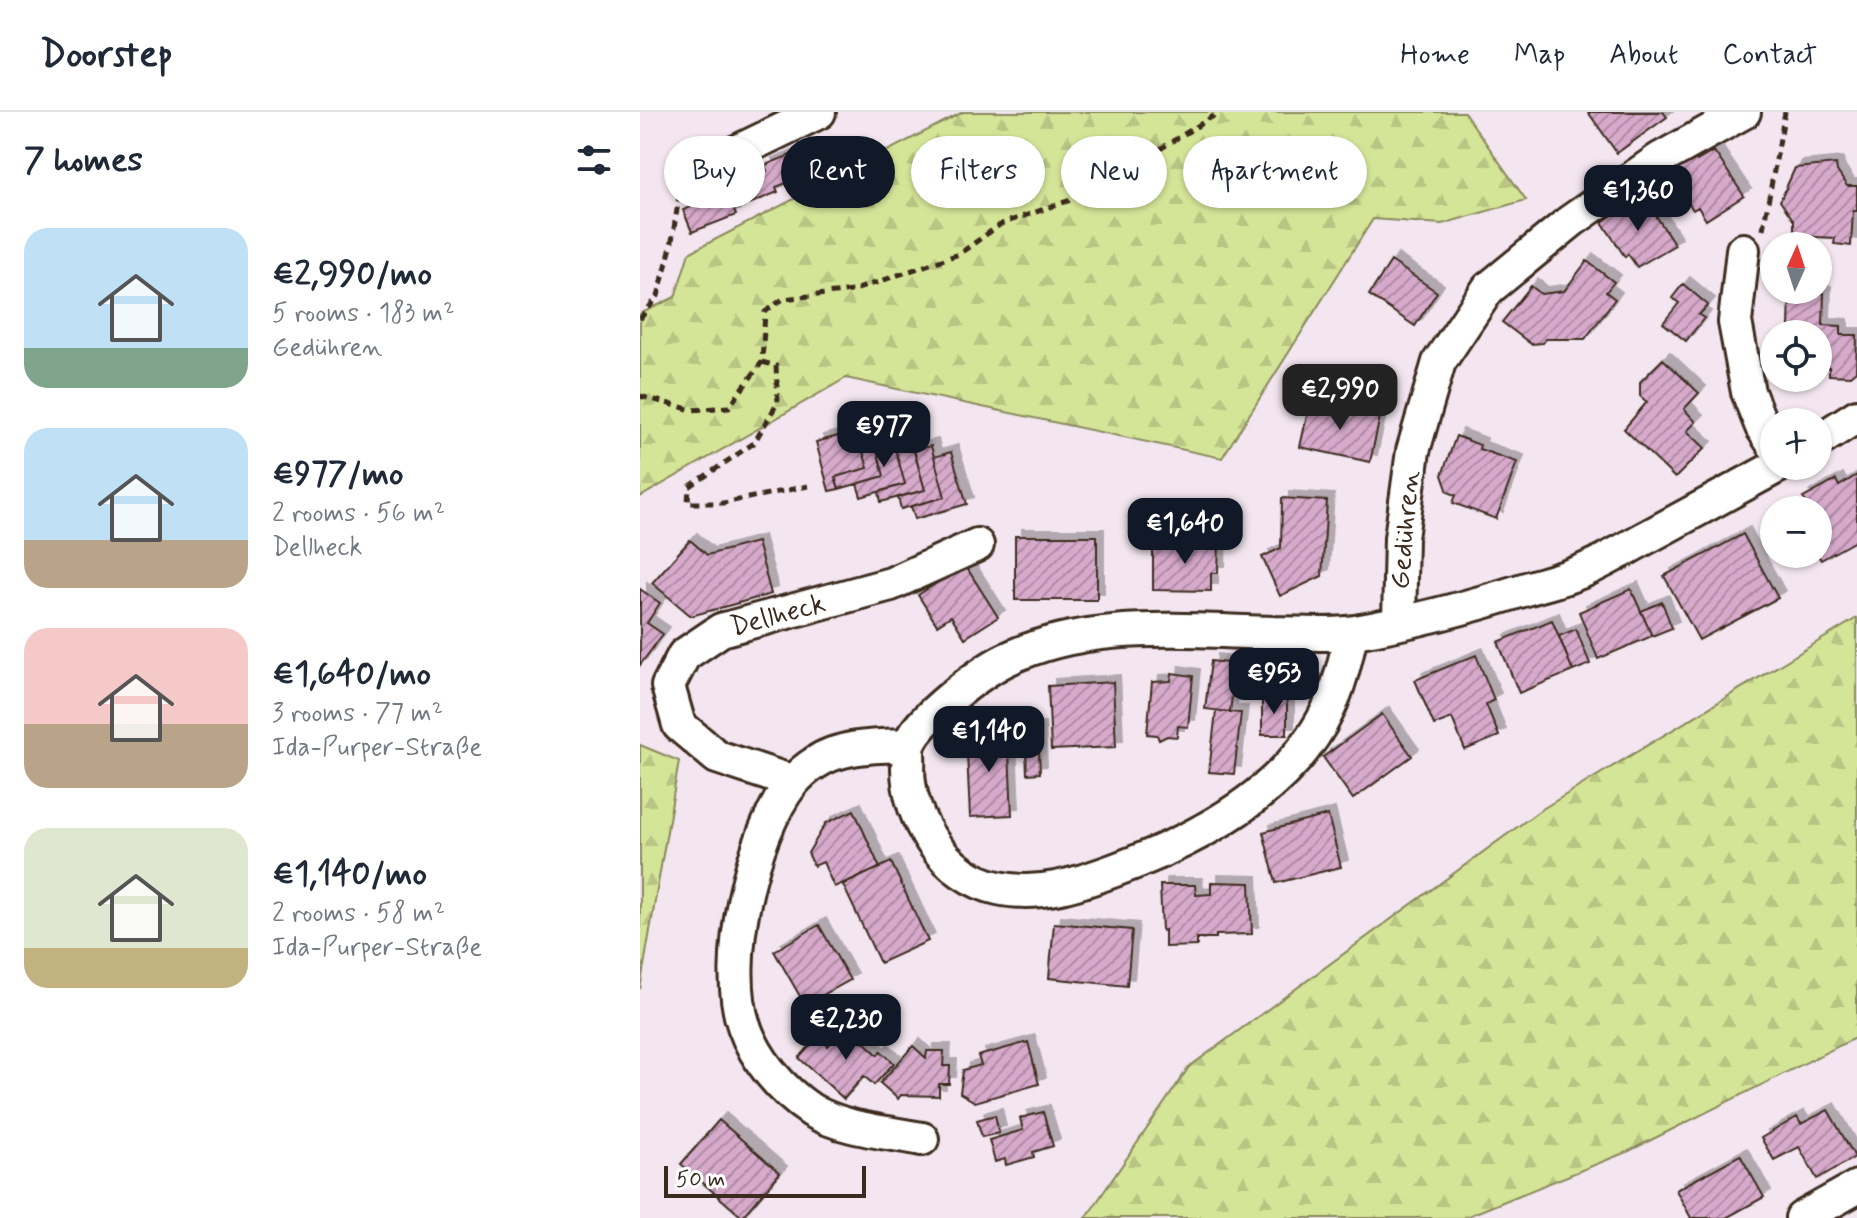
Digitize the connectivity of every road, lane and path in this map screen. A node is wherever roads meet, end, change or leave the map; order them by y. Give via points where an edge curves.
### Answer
1 (819, 112) edge
2 (1220, 112) edge
3 (1744, 112) edge
4 (1785, 112) edge
5 (765, 138) edge
6 (677, 208) edge
7 (1743, 250) joint
8 (640, 319) edge
9 (762, 362) junction
10 (640, 396) edge
11 (1857, 416) edge
12 (1760, 422) edge
13 (1832, 432) edge
14 (1760, 476) edge
15 (808, 486) dead end
16 (977, 545) dead end
17 (1399, 621) junction
18 (1351, 633) junction
19 (909, 745) junction
20 (793, 782) junction
21 (922, 1139) dead end
22 (1857, 1187) edge
23 (1802, 1218) edge

1 - 5 street
2 - 9 path via 1085,195 1001,224 959,254 852,291 783,299 765,312
3 - 17 street, Gedühren via 1660,159 1571,221 1488,289 1439,362 1413,451 1401,538
4 - 7 path via 1762,233
6 - 8 path via 658,296
7 - 12 street via 1735,322 1748,392
9 - 10 path via 729,407 692,410
9 - 15 path via 776,366 778,402 754,443 689,487 688,503 723,503
11 - 13 street
14 - 17 street via 1585,571 1454,612
16 - 20 street, Dellheck via 891,584 721,630 684,655 668,686 679,725 717,757
17 - 18 street
18 - 19 street via 1159,630 1051,642 1004,660 969,683 926,721
18 - 19 street via 1327,712 1301,752 1271,784 1212,826 1146,859 1074,885 1036,891 996,888 943,856 913,803
19 - 20 street via 850,750 818,761
20 - 21 street via 756,858 743,907 736,956 744,1027 763,1065 813,1111
22 - 23 street

